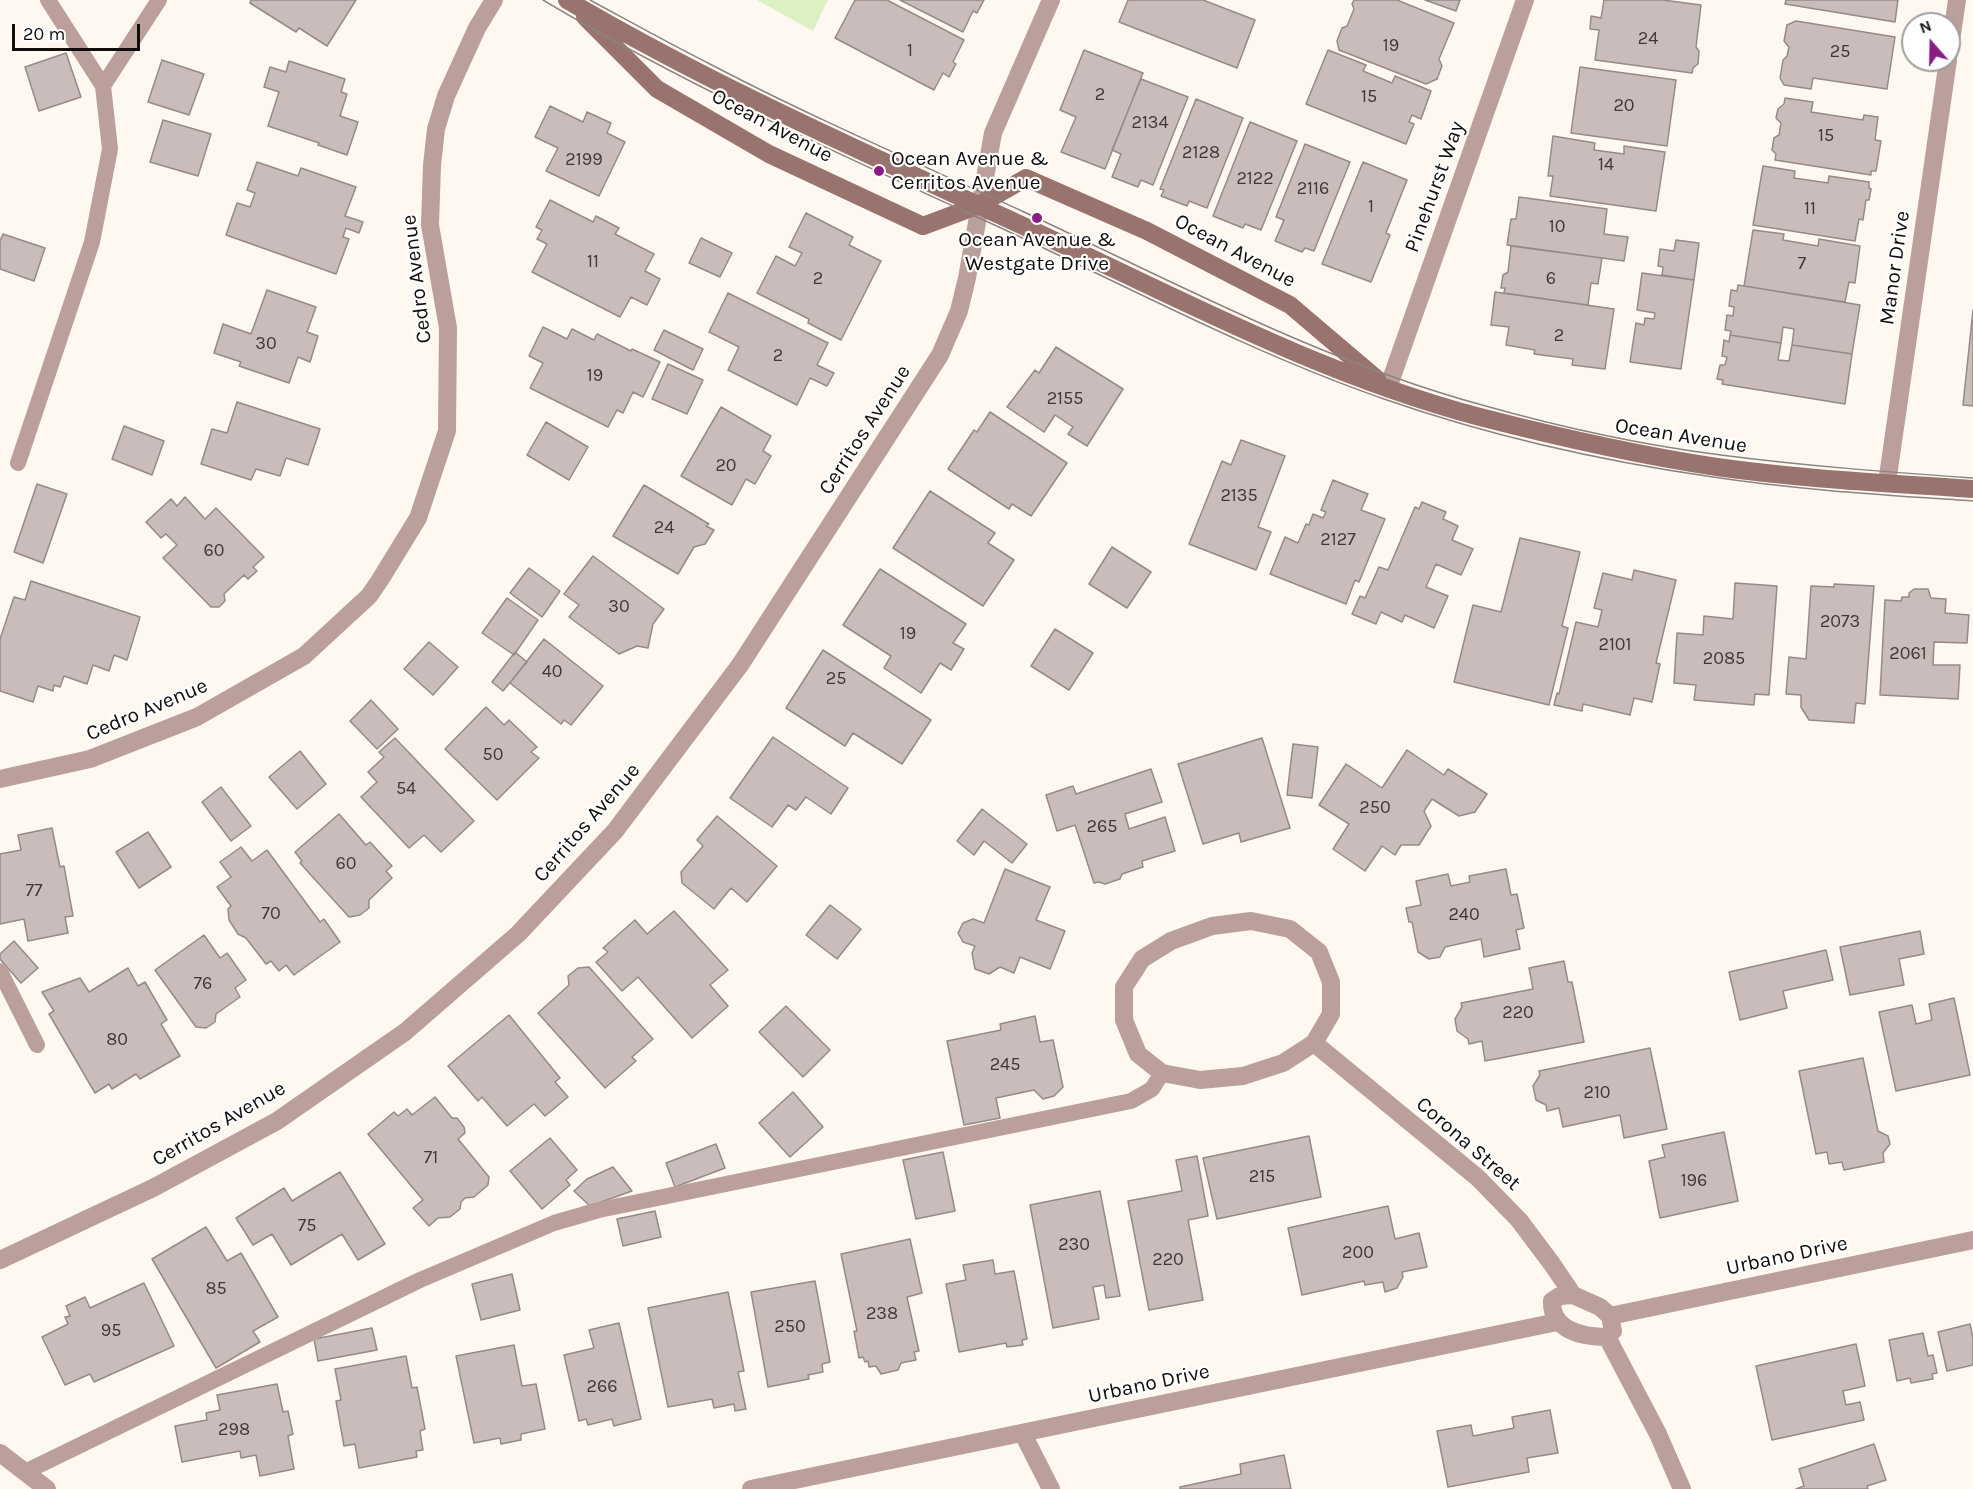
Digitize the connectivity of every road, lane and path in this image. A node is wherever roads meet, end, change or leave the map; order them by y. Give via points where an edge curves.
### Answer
1 (48, 0) edge
2 (159, 0) edge
3 (494, 0) edge
4 (1052, 0) edge
5 (1525, 0) edge
6 (569, 1) edge
7 (1946, 72) edge
8 (103, 86) junction
9 (979, 206) junction
10 (1388, 388) junction
11 (18, 463) dead end
12 (1887, 483) junction
13 (1973, 489) edge
14 (0, 779) edge
15 (0, 971) edge
16 (1314, 1043) junction
17 (37, 1045) dead end
18 (1162, 1073) junction
19 (1973, 1240) edge
20 (0, 1260) edge
21 (1573, 1295) junction
22 (1610, 1316) junction
23 (1557, 1322) junction
24 (1607, 1337) junction
25 (1023, 1434) junction
26 (0, 1453) edge
27 (25, 1472) junction
28 (47, 1489) edge
29 (751, 1489) edge
30 (1052, 1489) edge
31 (1682, 1489) edge

1 - 8 lane
2 - 8 lane
3 - 14 street, Cedro Avenue via 446,96 436,129 432,165 430,225 448,328 447,431 418,519 375,588 304,656 197,717 90,759
4 - 9 street, Cerritos Avenue via 993,133
5 - 10 street, Pinehurst Way
6 - 9 main road, Ocean Avenue via 704,75
6 - 9 main road, Ocean Avenue via 657,89 769,154 923,226
7 - 12 street, Manor Drive
8 - 11 lane via 110,150 92,242
9 - 10 main road, Ocean Avenue via 1257,335
9 - 10 main road, Ocean Avenue via 1026,178 1147,231 1290,304
9 - 20 street, Cerritos Avenue via 959,311 940,355 740,665 615,831 518,934 405,1032 277,1121 153,1188
10 - 12 main road, Ocean Avenue via 1477,416 1644,454 1718,467
12 - 13 main road, Ocean Avenue
15 - 17 lane
16 - 18 street via 1283,1063 1243,1077 1200,1080
16 - 18 street via 1331,1014 1331,982 1319,952 1290,929 1251,921 1212,926 1171,941 1142,959 1124,987 1124,1020 1138,1054
16 - 21 street, Corona Street via 1478,1178 1519,1220
18 - 27 lane via 1152,1089 1131,1101 598,1210 554,1223 420,1280
19 - 22 street, Urbano Drive
21 - 22 street
21 - 23 street via 1552,1301 1551,1312
22 - 24 street via 1613,1331
23 - 24 street via 1576,1332
23 - 25 street, Urbano Drive
24 - 31 street
25 - 29 street, Urbano Drive
25 - 30 street
26 - 27 street
27 - 28 street

